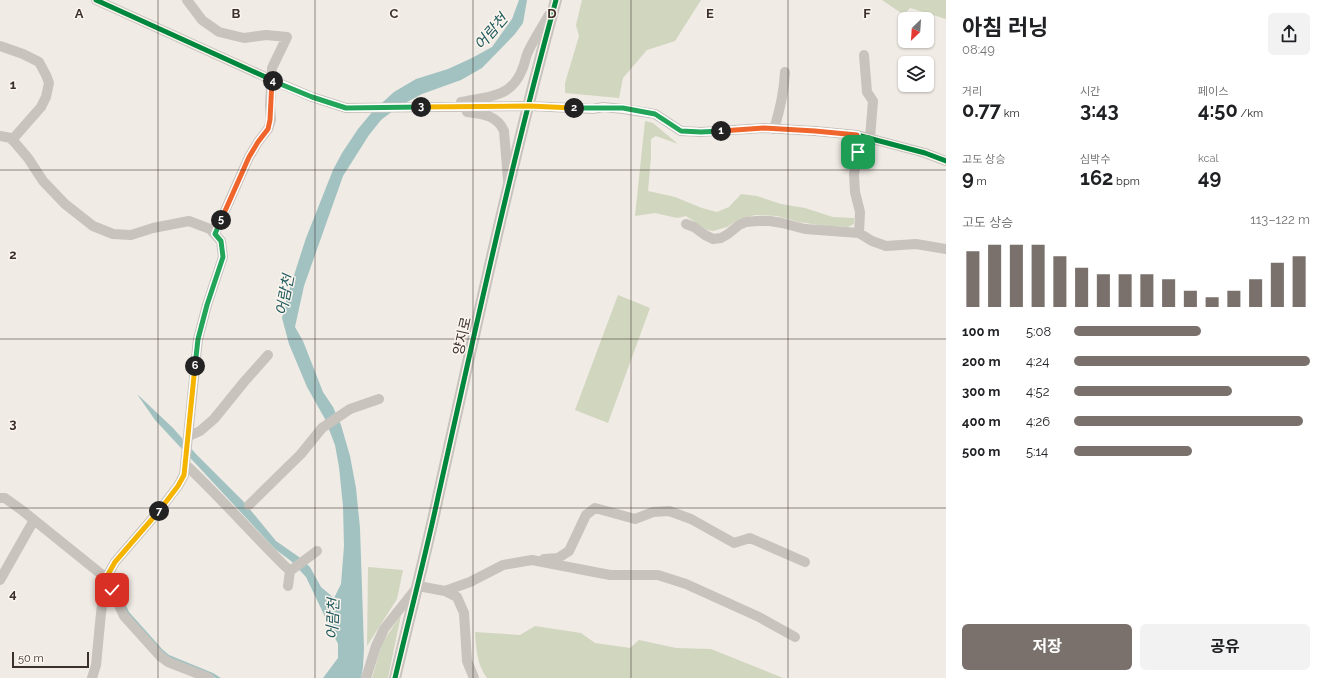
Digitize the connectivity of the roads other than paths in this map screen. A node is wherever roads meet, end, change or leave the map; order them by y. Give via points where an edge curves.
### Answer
1 (96, 0) edge
2 (187, 0) edge
3 (554, 4) edge
4 (0, 46) edge
5 (864, 56) dead end
6 (785, 72) dead end
7 (272, 80) junction
8 (529, 106) junction
9 (435, 107) junction
10 (774, 129) junction
11 (857, 135) junction
12 (0, 136) edge
13 (870, 138) junction
14 (12, 140) junction
15 (946, 161) edge
16 (509, 189) junction
17 (686, 224) dead end
18 (859, 233) junction
19 (215, 234) junction
20 (946, 250) edge
21 (268, 355) dead end
22 (379, 399) dead end
23 (188, 438) junction
24 (186, 464) junction
25 (0, 498) edge
26 (249, 504) dead end
27 (34, 520) junction
28 (317, 551) dead end
29 (532, 560) junction
30 (805, 562) dead end
31 (290, 571) junction
32 (0, 580) edge
33 (106, 581) junction
34 (288, 586) dead end
35 (418, 586) junction
36 (445, 591) junction
37 (795, 637) dead end
38 (92, 678) edge
39 (209, 678) edge
40 (366, 678) edge
41 (396, 678) edge
42 (474, 678) edge

1 - 7 street
2 - 7 street via 202,20 219,32 244,38 266,35 287,37 272,68
3 - 8 street, 양지로
3 - 9 street via 527,52 522,70 513,86 494,95
4 - 14 street via 39,62 49,83 41,107
5 - 13 street via 867,92 873,101
6 - 10 street via 780,110
7 - 9 street via 346,108
7 - 19 street via 268,129 249,157
8 - 9 street
8 - 10 street via 593,109 603,107 649,113 655,114 681,131
8 - 16 street, 양지로
9 - 16 street via 482,114 498,122 504,131
10 - 11 street
11 - 13 street
11 - 18 street via 858,152 854,174 860,212
12 - 14 street
13 - 15 street
14 - 19 street via 28,158 42,181 65,204 93,226 113,234 131,235 189,221 210,229
16 - 35 street, 양지로
17 - 18 street via 713,238 721,238 746,222 757,221 782,223 805,229
18 - 20 street via 886,246 916,244
19 - 23 street via 221,241 223,257 198,339
21 - 23 street via 214,419
22 - 26 street via 350,409 322,428 301,454
23 - 24 street
24 - 31 street
24 - 33 street via 178,486 140,535 115,562
25 - 27 street via 5,498
27 - 32 street
27 - 33 street
28 - 31 street
29 - 30 street via 558,558 569,551 586,515 595,508 635,519 653,512 669,510 734,543 750,538
29 - 36 street via 503,565 470,582
29 - 37 street via 610,575 658,575 686,584 760,617
31 - 34 street
33 - 38 street via 96,665
33 - 39 street via 124,616 160,656
35 - 36 street
35 - 40 street via 384,629
35 - 41 street, 양지로
36 - 42 street via 457,597 464,613 467,661

